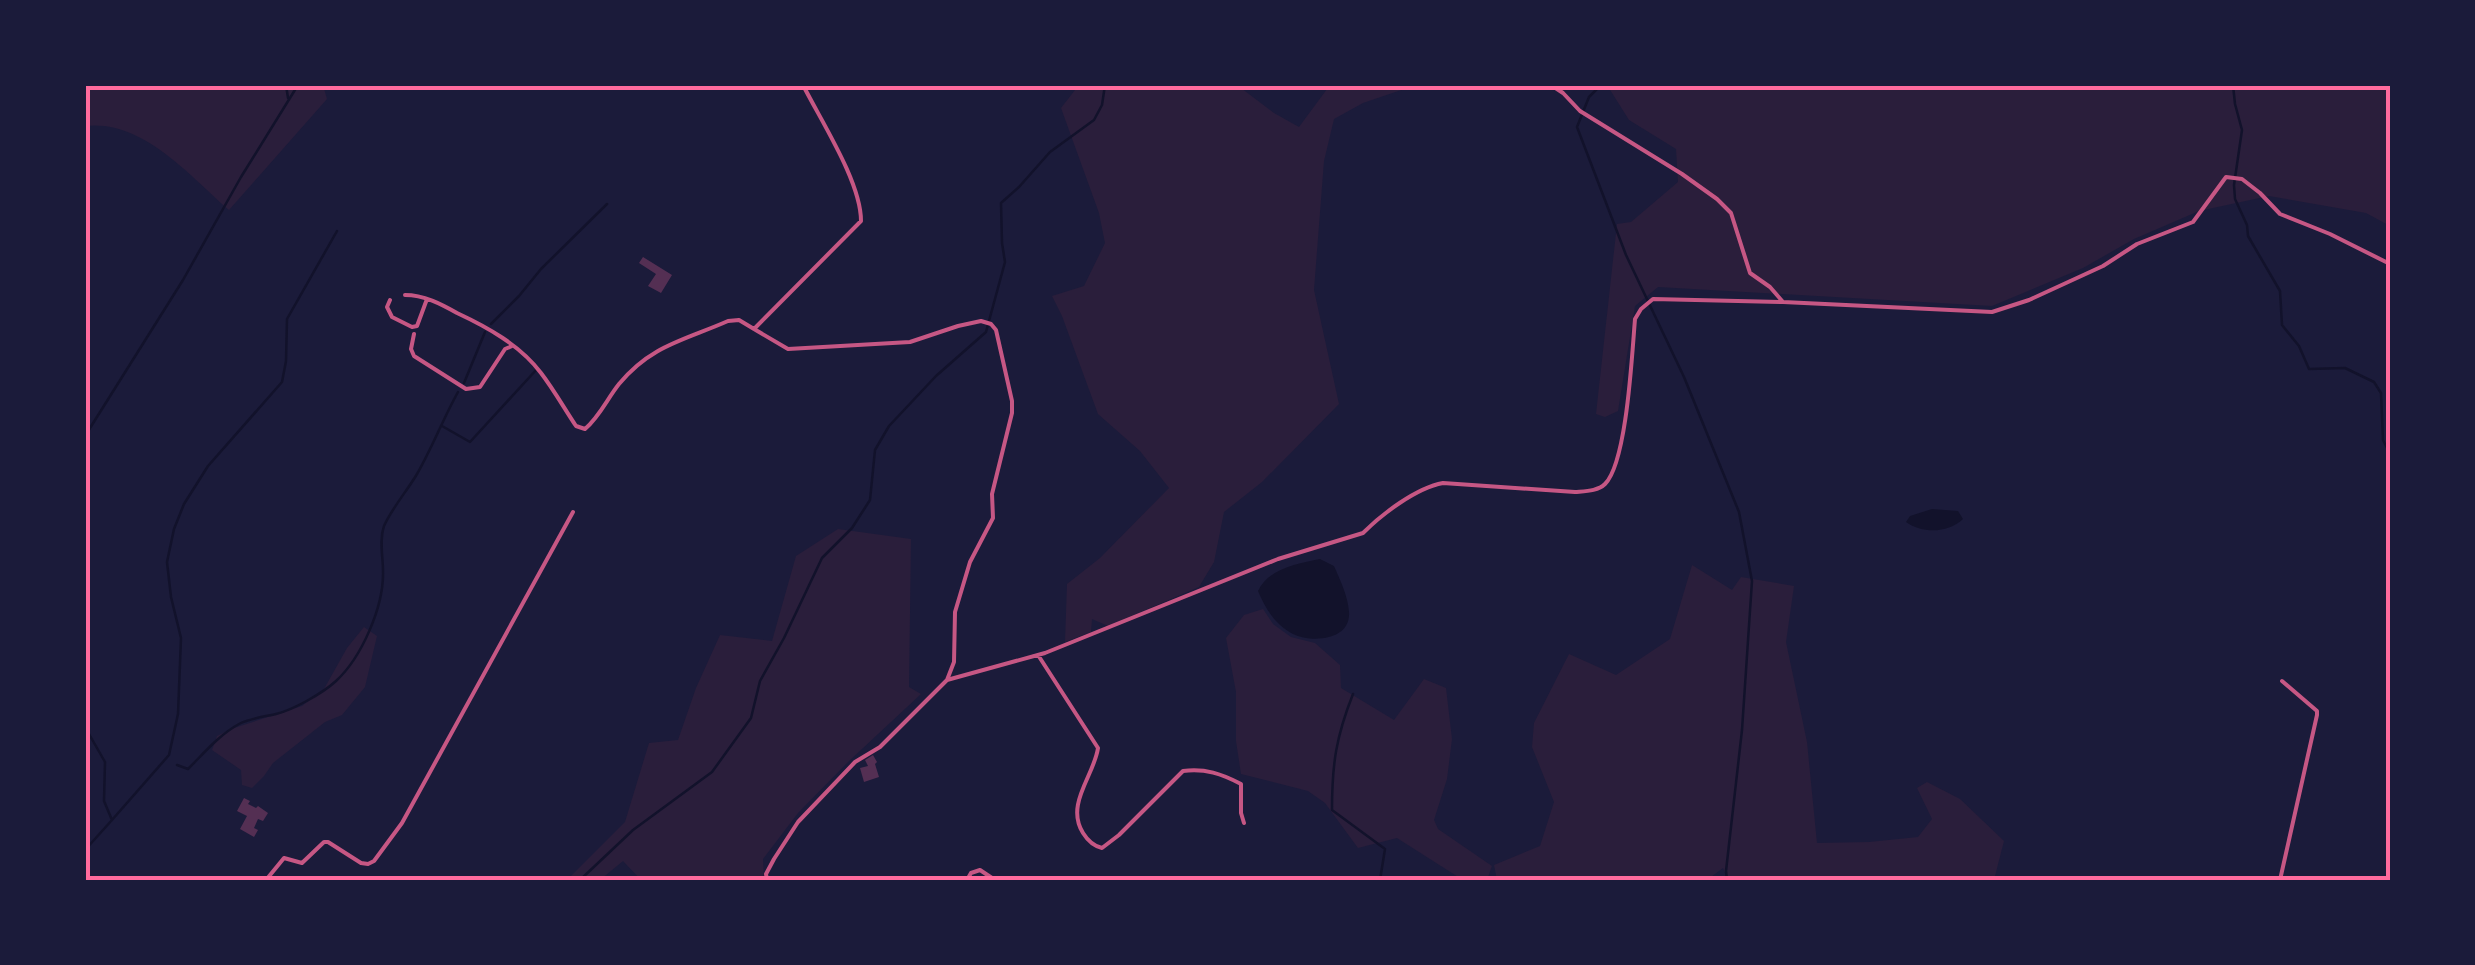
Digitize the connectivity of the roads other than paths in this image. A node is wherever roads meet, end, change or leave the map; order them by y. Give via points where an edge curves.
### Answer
1 (802, 85) edge
2 (1551, 85) edge
3 (2390, 264) edge
4 (405, 295) dead end
5 (427, 299) junction
6 (390, 300) dead end
7 (1783, 302) junction
8 (754, 329) junction
9 (414, 334) dead end
10 (512, 346) junction
11 (573, 512) dead end
12 (1038, 655) junction
13 (947, 680) junction
14 (2282, 681) dead end
15 (1244, 823) dead end
16 (266, 880) edge
17 (767, 880) edge
18 (966, 880) edge
19 (995, 880) edge
20 (2280, 880) edge

1 - 8 street via 851,180 860,221
2 - 7 street via 1580,111 1717,199 1731,213 1750,274
3 - 7 street via 2280,214 2242,178 2226,178 2193,222 2002,310
4 - 5 street
5 - 6 street via 412,327 392,317
5 - 10 street
7 - 12 street via 1653,299 1641,309 1616,466 1603,486 1575,492 1427,486 1363,534 1278,559
8 - 10 street via 728,321 660,348 618,385 585,429
8 - 13 street via 788,349 910,342 981,322 996,330 1012,413 992,494 993,518 955,612
9 - 10 street via 414,356 466,389 480,387
11 - 16 street via 402,823 374,861 361,863 324,842 302,863 280,860
12 - 13 street
12 - 15 street via 1098,748 1077,820 1094,846 1102,848 1119,835 1183,770 1211,771 1241,784
13 - 17 street via 798,822
14 - 20 street via 2317,715
18 - 19 street via 980,870

